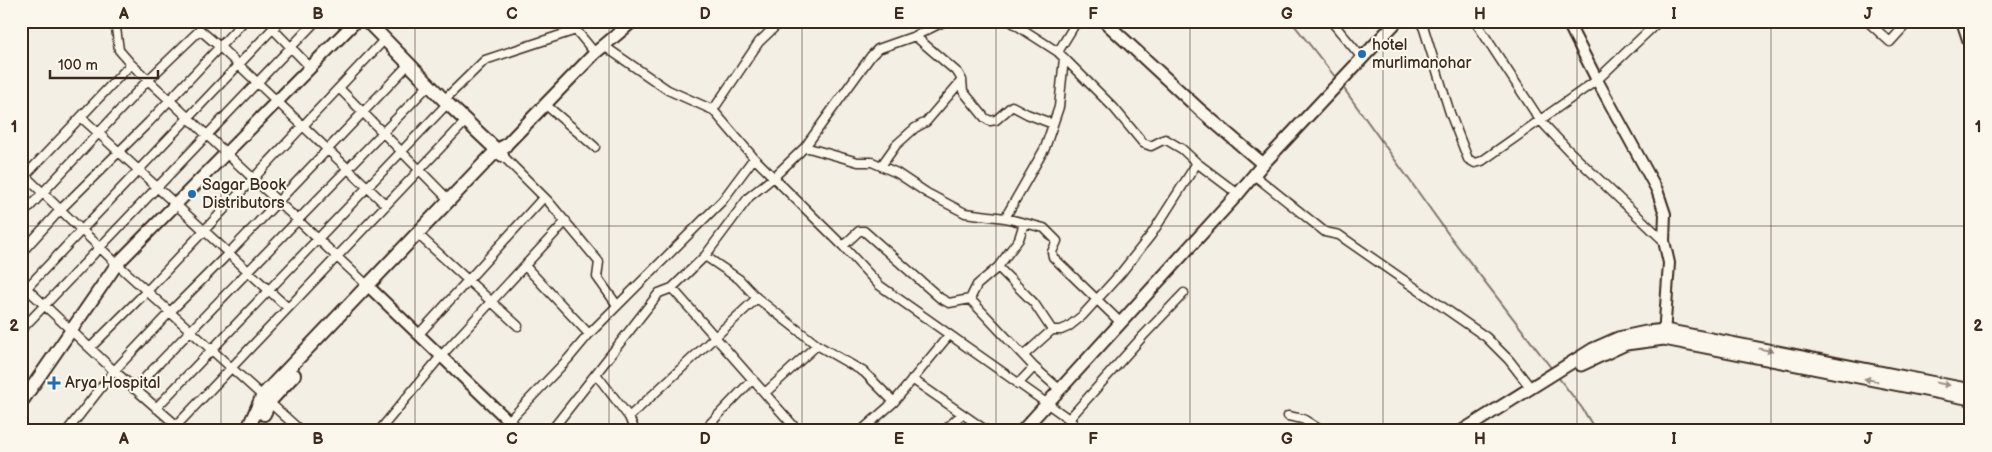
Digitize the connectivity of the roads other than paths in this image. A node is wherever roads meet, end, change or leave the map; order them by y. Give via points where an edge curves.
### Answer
1 (244, 21) edge
2 (280, 21) edge
3 (316, 21) edge
4 (356, 21) edge
5 (367, 21) edge
6 (572, 21) edge
7 (633, 21) edge
8 (781, 21) edge
9 (1010, 21) edge
10 (1077, 21) edge
11 (1104, 21) edge
12 (1331, 21) edge
13 (1398, 21) edge
14 (1420, 21) edge
15 (1475, 21) edge
16 (1567, 21) edge
17 (1659, 21) edge
18 (1867, 21) edge
19 (1909, 21) edge
20 (1963, 21) edge
21 (942, 22) edge
22 (118, 23) edge
23 (272, 29) junction
24 (576, 30) junction
25 (915, 36) junction
26 (384, 39) junction
27 (1971, 45) edge
28 (220, 47) junction
29 (292, 48) junction
30 (599, 49) junction
31 (1061, 55) junction
32 (1362, 59) junction
33 (131, 64) junction
34 (238, 64) junction
35 (409, 64) junction
36 (310, 67) junction
37 (148, 80) junction
38 (962, 80) junction
39 (1597, 80) junction
40 (257, 82) junction
41 (429, 84) junction
42 (339, 88) junction
43 (170, 100) junction
44 (277, 101) junction
45 (446, 102) junction
46 (546, 105) junction
47 (713, 110) junction
48 (363, 113) junction
49 (81, 117) junction
50 (188, 117) junction
51 (1540, 120) junction
52 (466, 121) junction
53 (1053, 124) junction
54 (303, 126) junction
55 (383, 132) junction
56 (99, 133) junction
57 (207, 135) junction
58 (804, 146) junction
59 (595, 147) dead end
60 (329, 150) junction
61 (501, 150) junction
62 (119, 152) junction
63 (402, 152) junction
64 (226, 153) junction
65 (754, 158) junction
66 (1197, 163) junction
67 (1263, 164) junction
68 (881, 166) junction
69 (348, 168) junction
70 (138, 170) junction
71 (419, 170) junction
72 (1254, 175) junction
73 (23, 176) edge
74 (774, 177) junction
75 (254, 178) junction
76 (158, 187) junction
77 (368, 187) junction
78 (42, 192) junction
79 (1238, 194) junction
80 (544, 197) junction
81 (448, 200) junction
82 (278, 201) junction
83 (176, 204) junction
84 (386, 205) junction
85 (61, 209) junction
86 (21, 216) edge
87 (1005, 218) junction
88 (298, 220) junction
89 (566, 221) junction
90 (1024, 224) junction
91 (82, 229) junction
92 (204, 230) junction
93 (318, 238) junction
94 (423, 239) junction
95 (1664, 241) junction
96 (843, 246) junction
97 (101, 247) junction
98 (21, 253) edge
99 (229, 253) junction
100 (338, 256) junction
101 (705, 256) junction
102 (117, 264) junction
103 (525, 266) junction
104 (998, 267) junction
105 (248, 271) junction
106 (469, 280) junction
107 (370, 288) junction
108 (672, 288) junction
109 (23, 289) edge
110 (269, 290) junction
111 (147, 291) junction
112 (1184, 293) dead end
113 (757, 298) junction
114 (970, 299) junction
115 (1098, 299) junction
116 (492, 302) junction
117 (617, 305) junction
118 (44, 306) junction
119 (288, 308) junction
120 (170, 312) junction
121 (1122, 322) junction
122 (518, 326) dead end
123 (21, 330) edge
124 (191, 330) junction
125 (1052, 330) junction
126 (71, 331) junction
127 (419, 334) junction
128 (589, 334) junction
129 (949, 335) junction
130 (1665, 335) junction
131 (716, 337) junction
132 (817, 345) junction
133 (90, 348) junction
134 (212, 349) junction
135 (1024, 355) junction
136 (442, 356) junction
137 (1034, 367) junction
138 (232, 368) junction
139 (114, 371) junction
140 (596, 374) junction
141 (1554, 377) junction
142 (753, 379) junction
143 (912, 379) junction
144 (1018, 384) junction
145 (1916, 384) junction
146 (1530, 387) junction
147 (134, 389) junction
148 (1059, 389) junction
149 (1971, 390) edge
150 (765, 393) junction
151 (267, 398) junction
152 (1971, 399) edge
153 (894, 402) junction
154 (21, 403) edge
155 (1047, 405) junction
156 (156, 408) junction
157 (962, 414) junction
158 (629, 416) junction
159 (1288, 416) dead end
160 (1070, 419) junction
161 (508, 421) junction
162 (179, 428) edge
163 (1468, 430) edge
164 (67, 431) edge
165 (247, 431) edge
166 (256, 431) edge
167 (301, 431) edge
168 (379, 431) edge
169 (499, 431) edge
170 (518, 431) edge
171 (550, 431) edge
172 (635, 431) edge
173 (703, 431) edge
174 (798, 431) edge
175 (861, 431) edge
176 (944, 431) edge
177 (987, 431) edge
178 (1022, 431) edge
179 (1080, 431) edge
180 (1322, 431) edge

1 - 28 street
2 - 23 street
3 - 29 street
4 - 36 main road
5 - 26 main road
6 - 24 street
7 - 30 main road
8 - 47 street via 759,42
9 - 31 street
10 - 31 street
11 - 67 main road
12 - 32 street
13 - 32 main road
14 - 51 street via 1468,160 1482,161
15 - 51 street
16 - 39 street
17 - 39 street
18 - 19 street via 1890,42
20 - 27 main road
21 - 25 street
22 - 33 street via 119,50
23 - 29 street
23 - 34 street
24 - 30 street
24 - 45 street via 485,60
25 - 38 street via 954,68
25 - 58 street via 878,49
26 - 35 main road
26 - 42 street
28 - 34 street
28 - 37 street via 200,30
28 - 43 street
29 - 36 street
29 - 40 street
30 - 46 main road
30 - 47 street via 668,90
31 - 53 street via 1059,107
31 - 66 street via 1114,108 1143,143 1151,146 1165,139
32 - 67 main road
33 - 37 street
33 - 49 street
34 - 40 street
34 - 50 street
35 - 41 main road
35 - 48 street
36 - 44 main road
37 - 43 street
37 - 56 street
38 - 53 street via 963,91 990,121 996,120 1012,106
38 - 68 street via 926,122 896,145
39 - 51 street
39 - 95 street via 1657,190 1665,214
40 - 44 street
40 - 57 street
41 - 45 main road
41 - 55 street
42 - 48 street
42 - 54 street
43 - 50 street
43 - 62 street
44 - 54 street
44 - 64 main road
45 - 52 main road
45 - 63 street
46 - 59 street
46 - 61 main road
47 - 65 street
48 - 55 street
48 - 60 street
49 - 56 street
49 - 73 street
50 - 57 street
50 - 70 street
51 - 95 street
52 - 61 main road
52 - 71 street
53 - 87 street via 1045,148
54 - 60 street
54 - 75 street
55 - 63 street
55 - 69 street
56 - 62 street
56 - 78 street
57 - 64 street
57 - 76 street
58 - 68 street
58 - 74 street
60 - 69 street
60 - 82 street
61 - 80 street
61 - 81 main road
61 - 94 main road
62 - 70 street
62 - 85 street
63 - 71 street
63 - 77 street
64 - 75 street
64 - 83 main road
65 - 74 street
65 - 117 street via 722,201
66 - 79 street
66 - 115 street via 1151,236
67 - 72 main road
68 - 87 street via 965,213
69 - 77 street
69 - 88 street
70 - 76 street
70 - 91 street
71 - 81 street
71 - 84 street
72 - 79 main road
72 - 146 street via 1325,232 1339,235 1486,337
73 - 78 street
74 - 96 street
74 - 101 street via 749,197
75 - 82 street
75 - 92 street
76 - 83 street
76 - 97 street
77 - 84 street
77 - 93 street
78 - 85 street
78 - 86 street
79 - 121 main road
80 - 89 street
80 - 106 street
81 - 107 main road
82 - 88 street
82 - 99 street
83 - 92 street
83 - 102 main road
84 - 100 street
85 - 91 street
85 - 98 street
87 - 90 street
88 - 93 street
88 - 105 street
89 - 103 street
89 - 117 street via 599,262 596,277
90 - 104 street via 1019,239
90 - 115 street via 1044,228 1055,239 1053,257
91 - 97 street
91 - 109 street
92 - 99 street
92 - 111 street
93 - 100 street
93 - 110 street
94 - 106 street
94 - 107 main road
95 - 130 street via 1669,263
96 - 114 street via 859,231 864,231 940,298 949,303
96 - 129 street via 879,285
97 - 102 street
97 - 118 street
99 - 105 street
99 - 120 street
100 - 107 street
100 - 119 street
101 - 108 street
101 - 113 street via 739,279
102 - 111 street
102 - 126 main road
103 - 116 street
103 - 128 street
104 - 114 street via 977,285
104 - 125 street via 1034,303
105 - 110 street
105 - 124 street
106 - 116 street
106 - 127 street
107 - 127 street
107 - 151 main road
108 - 131 street
108 - 140 street via 659,293
109 - 118 street
110 - 119 street
110 - 134 street
111 - 120 street
111 - 133 street
112 - 160 street
113 - 131 street
113 - 132 street
114 - 135 street
115 - 121 street
115 - 125 street via 1068,327
116 - 122 street
116 - 136 street
117 - 128 street
118 - 123 street
118 - 126 street
119 - 138 street
120 - 124 street
120 - 139 street
121 - 148 main road
124 - 134 street
124 - 147 street
125 - 135 street
126 - 133 street
126 - 154 main road
127 - 136 street
128 - 161 street
129 - 143 street
129 - 144 street
130 - 141 main road via 1626,344
130 - 145 main road
131 - 142 street
131 - 158 street
132 - 150 street
132 - 153 street via 864,372
133 - 139 street
134 - 138 street
134 - 156 street
135 - 137 street
136 - 161 street
136 - 168 street
137 - 144 street
137 - 148 street
138 - 151 street
138 - 162 street
139 - 147 street
139 - 164 street
140 - 158 street
140 - 171 street
141 - 146 main road
141 - 163 main road
142 - 150 street
142 - 173 street
143 - 153 street
143 - 157 street
144 - 155 street
145 -> 149 main road
145 - 152 main road
146 - 163 main road
147 - 156 street
148 - 155 main road
150 - 174 street
151 - 165 main road
151 - 166 main road
151 - 167 street
153 - 175 street
155 - 160 street
155 - 178 main road
156 - 162 street
157 - 176 street
157 - 177 street
158 - 172 street
159 - 180 street via 1303,419
160 - 179 street
161 - 169 street
161 - 170 street

